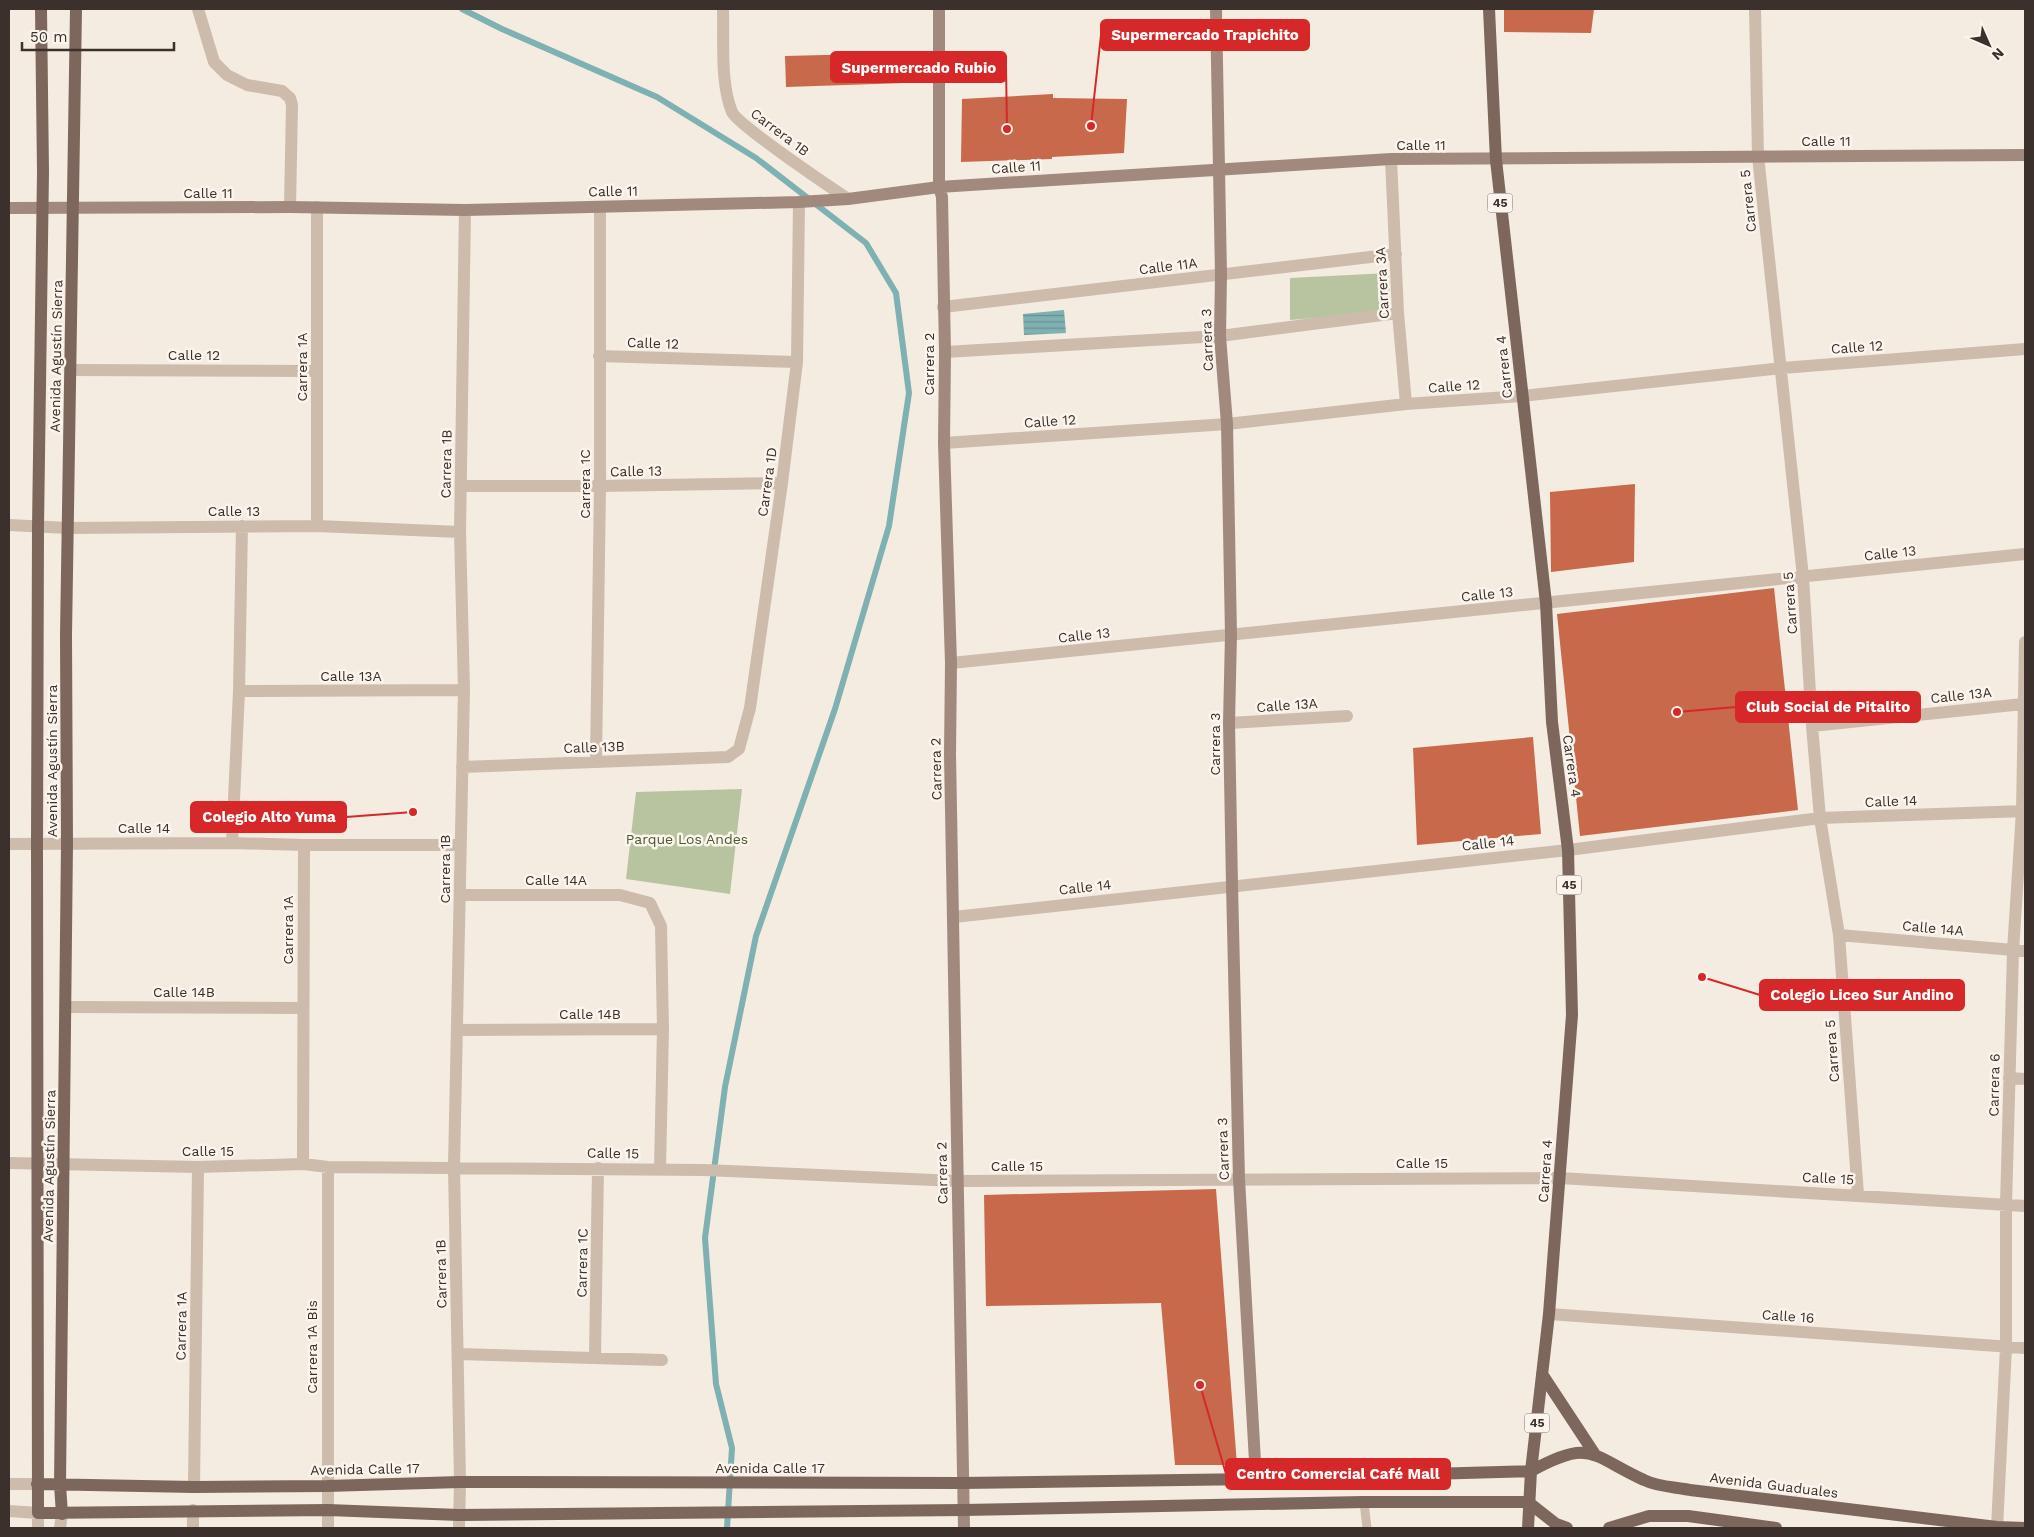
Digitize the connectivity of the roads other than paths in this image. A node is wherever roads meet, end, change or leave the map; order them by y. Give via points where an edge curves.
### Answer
1 (41, 9) edge
2 (76, 9) edge
3 (198, 9) edge
4 (723, 9) edge
5 (939, 9) edge
6 (1216, 9) edge
7 (1489, 9) edge
8 (1755, 9) edge
9 (2025, 155) edge
10 (1758, 156) junction
11 (1391, 160) junction
12 (1496, 160) junction
13 (1219, 169) junction
14 (939, 187) junction
15 (843, 200) junction
16 (805, 202) junction
17 (290, 207) junction
18 (317, 207) junction
19 (600, 207) junction
20 (9, 208) edge
21 (42, 208) junction
22 (73, 209) junction
23 (465, 210) junction
24 (1396, 254) junction
25 (1221, 275) junction
26 (943, 307) junction
27 (1398, 313) junction
28 (1220, 336) junction
29 (2025, 349) edge
30 (945, 352) junction
31 (599, 356) junction
32 (797, 362) junction
33 (1782, 368) junction
34 (71, 370) junction
35 (317, 371) junction
36 (1522, 396) junction
37 (1406, 404) junction
38 (1227, 424) junction
39 (944, 444) junction
40 (782, 483) junction
41 (461, 486) junction
42 (600, 486) junction
43 (9, 525) edge
44 (242, 526) junction
45 (317, 526) junction
46 (38, 527) junction
47 (68, 528) junction
48 (460, 532) junction
49 (2025, 554) edge
50 (1804, 577) junction
51 (1546, 603) junction
52 (1231, 635) junction
53 (2025, 642) edge
54 (951, 663) junction
55 (464, 690) junction
56 (239, 691) junction
57 (2023, 704) junction
58 (1347, 716) dead end
59 (1229, 723) junction
60 (1812, 726) junction
61 (728, 757) joint
62 (596, 762) junction
63 (462, 767) junction
64 (2024, 811) edge
65 (1820, 818) junction
66 (232, 843) junction
67 (9, 844) edge
68 (37, 844) junction
69 (67, 844) junction
70 (304, 845) junction
71 (460, 845) junction
72 (1568, 850) junction
73 (1232, 885) junction
74 (461, 895) junction
75 (954, 917) junction
76 (1839, 935) junction
77 (2019, 951) edge
78 (66, 1007) junction
79 (303, 1008) junction
80 (663, 1029) junction
81 (457, 1030) junction
82 (2009, 1078) junction
83 (2025, 1079) edge
84 (9, 1163) edge
85 (38, 1163) junction
86 (65, 1164) junction
87 (303, 1164) junction
88 (198, 1167) junction
89 (328, 1167) junction
90 (454, 1167) junction
91 (598, 1168) junction
92 (660, 1169) junction
93 (1560, 1178) junction
94 (1239, 1179) junction
95 (956, 1181) junction
96 (1858, 1195) junction
97 (2006, 1205) junction
98 (2025, 1206) edge
99 (1550, 1314) junction
100 (2006, 1347) junction
101 (2025, 1348) edge
102 (458, 1354) junction
103 (595, 1358) junction
104 (662, 1360) dead end
105 (1542, 1374) junction
106 (1594, 1453) junction
107 (1531, 1471) junction
108 (1256, 1478) junction
109 (460, 1482) junction
110 (962, 1483) junction
111 (9, 1484) edge
112 (37, 1484) junction
113 (60, 1485) junction
114 (327, 1486) junction
115 (194, 1487) junction
116 (1364, 1502) junction
117 (1528, 1502) junction
118 (193, 1510) junction
119 (328, 1510) junction
120 (963, 1510) junction
121 (9, 1512) edge
122 (38, 1513) junction
123 (62, 1514) junction
124 (459, 1514) junction
125 (38, 1528) edge
126 (60, 1528) edge
127 (193, 1528) edge
128 (328, 1528) edge
129 (459, 1528) edge
130 (964, 1528) edge
131 (1367, 1528) edge
132 (1528, 1528) edge
133 (1567, 1528) edge
134 (1609, 1528) edge
135 (1776, 1528) edge
136 (1997, 1528) edge
137 (2025, 1528) edge

1 - 21 main road, Avenida Agustín Sierra
2 - 22 main road, Avenida Agustín Sierra
3 - 17 street via 214,62 227,75 247,85 282,91 290,98
4 - 15 street, Carrera 1B via 725,82 732,113
5 - 14 main road, Carrera 2
6 - 13 main road, Carrera 3
7 - 12 main road, Carrera 4 / 45
8 - 10 street, Carrera 5
9 - 10 main road, Calle 11
10 - 12 main road, Calle 11
10 - 33 street, Carrera 5
11 - 12 main road, Calle 11
11 - 13 main road, Calle 11
11 - 24 street, Carrera 3A
12 - 36 main road, Carrera 4 / 45
13 - 14 main road, Calle 11
13 - 25 main road, Carrera 3
14 - 15 main road, Calle 11
14 - 26 main road, Carrera 2 via 942,197
15 - 16 main road, Calle 11
16 - 19 main road, Calle 11
16 - 32 street, Carrera 1D
17 - 18 main road, Calle 11
17 - 22 main road, Calle 11
18 - 23 main road, Calle 11
18 - 35 street, Carrera 1A
19 - 23 main road, Calle 11
19 - 31 street, Carrera 1C
20 - 21 main road, Calle 11
21 - 22 main road, Calle 11
21 - 46 main road, Avenida Agustín Sierra
22 - 34 main road, Avenida Agustín Sierra
23 - 41 street, Carrera 1B
24 - 25 street, Calle 11A
24 - 27 street, Carrera 3A
25 - 26 street, Calle 11A
25 - 28 main road, Carrera 3
26 - 30 main road, Carrera 2
27 - 28 street
27 - 37 street, Carrera 3A
28 - 30 street
28 - 38 main road, Carrera 3
29 - 33 street, Calle 12
30 - 39 main road, Carrera 2
31 - 32 street, Calle 12
31 - 42 street, Carrera 1C
32 - 40 street, Carrera 1D
33 - 36 street, Calle 12
33 - 50 street, Carrera 5
34 - 35 street, Calle 12
34 - 47 main road, Avenida Agustín Sierra
35 - 45 street, Carrera 1A
36 - 37 street, Calle 12
36 - 51 main road, Carrera 4 / 45
37 - 38 street, Calle 12
38 - 39 street, Calle 12
38 - 52 main road, Carrera 3
39 - 54 main road, Carrera 2
40 - 42 street, Calle 13
40 - 61 street, Carrera 1D via 750,708 739,749
41 - 42 street, Calle 13
41 - 48 street, Carrera 1B
42 - 62 street, Carrera 1C
43 - 46 street, Calle 13
44 - 45 street, Calle 13
44 - 47 street, Calle 13
44 - 56 street
45 - 48 street, Calle 13
46 - 47 street, Calle 13
46 - 68 main road, Avenida Agustín Sierra
47 - 69 main road, Avenida Agustín Sierra
48 - 55 street, Carrera 1B
49 - 50 street, Calle 13
50 - 51 street, Calle 13
50 - 60 street, Carrera 5
51 - 52 street, Calle 13
51 - 72 main road, Carrera 4 / 45 via 1552,722
52 - 54 street, Calle 13
52 - 59 main road, Carrera 3
53 - 57 street, Carrera 6
54 - 75 main road, Carrera 2
55 - 56 street, Calle 13A
55 - 63 street, Carrera 1B
56 - 66 street
57 - 60 street, Calle 13A
57 - 64 street, Carrera 6
58 - 59 street, Calle 13A
59 - 73 main road, Carrera 3
60 - 65 street, Carrera 5
61 - 62 street, Calle 13B
62 - 63 street, Calle 13B
63 - 71 street, Carrera 1B
64 - 65 street, Calle 14
64 - 77 street, Carrera 6
65 - 72 street, Calle 14
65 - 76 street, Carrera 5
66 - 69 street, Calle 14
66 - 70 street, Calle 14
67 - 68 street, Calle 14
68 - 69 street, Calle 14
68 - 85 main road, Avenida Agustín Sierra
69 - 78 main road, Avenida Agustín Sierra
70 - 71 street, Calle 14
70 - 79 street, Carrera 1A
71 - 74 street, Carrera 1B
72 - 73 street, Calle 14
72 - 93 main road, Carrera 4 / 45 via 1572,1015
73 - 75 street, Calle 14
73 - 94 main road, Carrera 3
74 - 80 street, Calle 14A via 620,895 650,903 661,926
74 - 81 street, Carrera 1B
75 - 95 main road, Carrera 2
76 - 77 street, Calle 14A
76 - 96 street, Carrera 5
77 - 82 street, Carrera 6
78 - 79 street, Calle 14B
78 - 86 main road, Avenida Agustín Sierra
79 - 87 street, Carrera 1A
80 - 81 street, Calle 14B
80 - 92 street
81 - 90 street, Carrera 1B
82 - 83 street
82 - 97 street, Carrera 6
84 - 85 street, Calle 15
85 - 86 street, Calle 15
85 - 112 main road, Avenida Agustín Sierra
86 - 88 street, Calle 15
86 - 113 main road, Avenida Agustín Sierra
87 - 88 street, Calle 15
87 - 89 street, Calle 15
88 - 115 street, Carrera 1A
89 - 90 street, Calle 15
89 - 114 street, Carrera 1A Bis
90 - 91 street, Calle 15
90 - 102 street, Carrera 1B
91 - 92 street, Calle 15
91 - 103 street, Carrera 1C
92 - 95 street, Calle 15
93 - 94 street, Calle 15
93 - 96 street, Calle 15
93 - 99 main road, Carrera 4 / 45
94 - 95 street, Calle 15
94 - 108 main road, Carrera 3
95 - 110 main road, Carrera 2
96 - 97 street, Calle 15
97 - 98 street, Calle 15
97 - 100 street, Carrera 6
99 - 100 street, Calle 16
99 - 105 main road, Carrera 4 / 45
100 - 101 street, Calle 16
100 - 136 street, Carrera 6
102 - 103 street
102 - 109 street, Carrera 1B
103 - 104 street
105 - 106 main road
105 - 107 main road, Carrera 4 / 45
106 - 107 main road, Avenida Guaduales via 1564,1454
106 - 136 main road, Avenida Guaduales via 1647,1482
107 - 108 main road, Avenida Calle 17
107 - 117 main road, Carrera 4 / 45
108 - 110 main road, Avenida Calle 17
109 - 110 main road, Avenida Calle 17
109 - 114 main road, Avenida Calle 17
109 - 124 street, Carrera 1B
110 - 120 main road, Carrera 2
111 - 112 street, Avenida Calle 17
112 - 113 main road, Avenida Calle 17
112 - 122 main road, Avenida Agustín Sierra
113 - 115 main road, Avenida Calle 17
113 - 123 main road, Avenida Agustín Sierra
114 - 115 main road, Avenida Calle 17
114 - 119 street, Carrera 1A Bis
116 - 117 main road
116 - 120 main road
116 - 131 lane
117 - 132 main road, Carrera 4 / 45
117 - 133 main road via 1556,1524
118 - 119 main road
118 - 123 main road
118 - 127 street
119 - 124 main road
119 - 128 street, Carrera 1A Bis
120 - 124 main road
120 - 130 main road, Carrera 2
121 - 122 street
122 - 123 main road
122 - 125 street
123 - 126 street
124 - 129 street, Carrera 1B
134 - 135 main road via 1650,1516 1688,1516
136 - 137 main road, Avenida Guaduales

